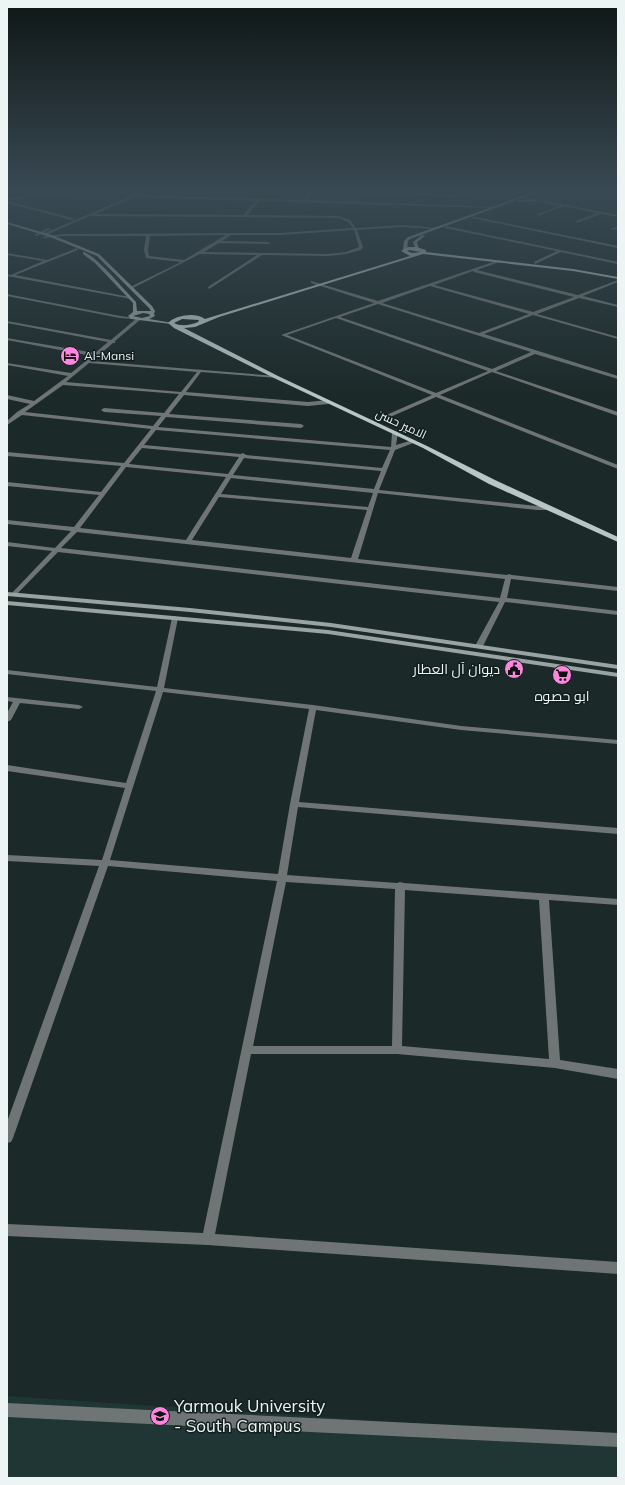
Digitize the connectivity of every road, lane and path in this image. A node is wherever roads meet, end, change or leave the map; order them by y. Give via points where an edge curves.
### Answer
1 (34, 259) edge
2 (54, 259) edge
3 (93, 259) edge
4 (102, 259) edge
5 (169, 259) edge
6 (188, 259) edge
7 (253, 259) edge
8 (390, 259) edge
9 (395, 259) edge
10 (486, 259) edge
11 (500, 259) edge
12 (543, 259) edge
13 (600, 259) edge
14 (185, 261) junction
15 (500, 261) junction
16 (48, 262) junction
17 (535, 263) junction
18 (618, 263) edge
19 (475, 271) junction
20 (9, 275) edge
21 (618, 277) edge
22 (618, 281) edge
23 (312, 282) junction
24 (319, 284) junction
25 (118, 285) junction
26 (430, 285) junction
27 (130, 286) junction
28 (209, 288) dead end
29 (7, 295) edge
30 (580, 296) junction
31 (130, 298) junction
32 (379, 302) junction
33 (618, 306) edge
34 (535, 314) junction
35 (133, 315) junction
36 (157, 315) junction
37 (336, 317) junction
38 (186, 318) junction
39 (140, 319) junction
40 (178, 319) junction
41 (7, 322) edge
42 (199, 324) junction
43 (174, 325) junction
44 (481, 334) junction
45 (618, 338) edge
46 (7, 339) edge
47 (113, 342) junction
48 (535, 352) junction
49 (97, 355) junction
50 (89, 362) junction
51 (7, 364) edge
52 (200, 371) junction
53 (492, 371) junction
54 (72, 375) junction
55 (276, 377) junction
56 (618, 378) edge
57 (62, 383) junction
58 (182, 394) junction
59 (435, 396) junction
60 (7, 397) edge
61 (330, 401) junction
62 (34, 403) junction
63 (104, 410) dead end
64 (19, 413) junction
65 (165, 414) junction
66 (618, 414) edge
67 (379, 420) junction
68 (7, 423) edge
69 (301, 426) dead end
70 (154, 428) junction
71 (395, 433) junction
72 (413, 442) junction
73 (140, 446) junction
74 (393, 450) junction
75 (7, 454) edge
76 (243, 455) junction
77 (125, 465) junction
78 (618, 467) edge
79 (385, 470) junction
80 (231, 476) junction
81 (7, 484) edge
82 (376, 491) junction
83 (102, 494) junction
84 (218, 494) junction
85 (548, 508) junction
86 (370, 509) junction
87 (7, 522) edge
88 (76, 529) junction
89 (618, 535) edge
90 (618, 540) edge
91 (188, 541) junction
92 (7, 544) edge
93 (56, 550) junction
94 (354, 560) junction
95 (509, 576) junction
96 (618, 589) edge
97 (10, 594) edge
98 (503, 600) junction
99 (7, 603) edge
100 (618, 613) edge
101 (175, 618) junction
102 (479, 646) junction
103 (618, 667) edge
104 (7, 672) edge
105 (618, 675) edge
106 (160, 691) junction
107 (7, 699) edge
108 (18, 700) junction
109 (79, 707) dead end
110 (313, 707) junction
111 (7, 720) edge
112 (618, 742) edge
113 (7, 768) edge
114 (128, 786) junction
115 (294, 804) junction
116 (618, 831) edge
117 (7, 858) edge
118 (105, 863) junction
119 (282, 878) junction
120 (400, 885) junction
121 (544, 897) junction
122 (618, 902) edge
123 (246, 1050) junction
124 (397, 1050) junction
125 (555, 1064) junction
126 (618, 1074) edge
127 (7, 1138) edge
128 (7, 1230) edge
129 (208, 1239) junction
130 (618, 1268) edge
131 (7, 1410) edge
132 (618, 1440) edge

1 - 16 street
2 - 16 street
3 - 25 main road
4 - 27 main road
5 - 14 street
6 - 14 street
7 - 28 street
8 - 23 main road
9 - 24 main road
10 - 15 main road
11 - 17 main road
12 - 17 street
13 - 18 street
14 - 27 street
15 - 19 street
15 - 21 main road
16 - 20 street
17 - 21 main road
19 - 26 street
19 - 30 street
20 - 31 street
22 - 30 street
23 - 24 street
23 - 38 main road
24 - 32 street
24 - 42 main road
25 - 27 main road
25 - 31 main road
26 - 32 street
26 - 34 street
27 - 36 main road
29 - 35 street via 110,315
30 - 33 street
30 - 34 street
31 - 35 main road via 135,303
32 - 37 street
32 - 44 street
34 - 44 street
34 - 45 street
35 - 36 main road via 143,312
35 - 39 main road
36 - 39 main road
36 - 40 main road
37 - 53 street
37 - 59 street via 283,334
38 - 40 main road
38 - 42 main road, الامير حسن via 200,318 202,319
39 - 43 main road
39 - 47 street
40 - 43 main road
41 - 47 street
42 - 43 main road
42 - 61 main road, الامير حسن via 200,333 207,338
43 - 55 main road, الامير حسن
44 - 48 street
46 - 49 street
47 - 49 street
48 - 53 street
48 - 56 street
49 - 50 street
50 - 52 street
50 - 54 street
51 - 54 street
52 - 55 street
52 - 58 street
53 - 59 street
53 - 66 street
54 - 57 street
55 - 61 main road, الامير حسن
57 - 58 street
57 - 62 street
58 - 61 street via 308,404
58 - 65 street
59 - 67 street
59 - 78 street
60 - 62 street
61 - 67 main road, الامير حسن
61 - 71 main road, الامير حسن
62 - 64 street
63 - 65 street
64 - 68 street
64 - 70 street
65 - 69 street
65 - 70 street
67 - 89 main road, الامير حسن via 427,442 496,480
70 - 73 street
70 - 74 street
71 - 72 main road, الامير حسن
71 - 74 street
72 - 74 street
72 - 85 main road, الامير حسن
73 - 76 street
73 - 77 street
74 - 79 street
75 - 77 street
76 - 79 street
76 - 80 street
77 - 80 street
77 - 83 street
79 - 82 street
80 - 82 street
80 - 84 street
81 - 83 street
82 - 85 street
82 - 86 street
83 - 88 street
84 - 86 street
84 - 91 street
85 - 90 main road, الامير حسن
86 - 94 street
87 - 88 street
88 - 91 street
88 - 93 street
91 - 94 street
92 - 93 street
93 - 97 street
93 - 98 street
94 - 95 street
95 - 96 street
95 - 98 street
97 - 102 main road via 331,625
98 - 100 street
98 - 102 street
99 - 101 main road
101 - 105 main road via 328,632
101 - 106 street
102 - 103 main road
104 - 106 street
106 - 110 street
106 - 114 street
107 - 108 street
108 - 109 street
108 - 111 street
110 - 112 street via 461,728
110 - 115 street
113 - 114 street
114 - 118 street
115 - 116 street
115 - 119 street
117 - 118 street
118 - 119 street
118 - 127 street
119 - 120 street
119 - 123 street
120 - 121 street
120 - 124 street
121 - 122 street
121 - 125 street
123 - 124 street
123 - 129 street
124 - 125 street
125 - 126 street
128 - 129 street
129 - 130 street
131 - 132 street

